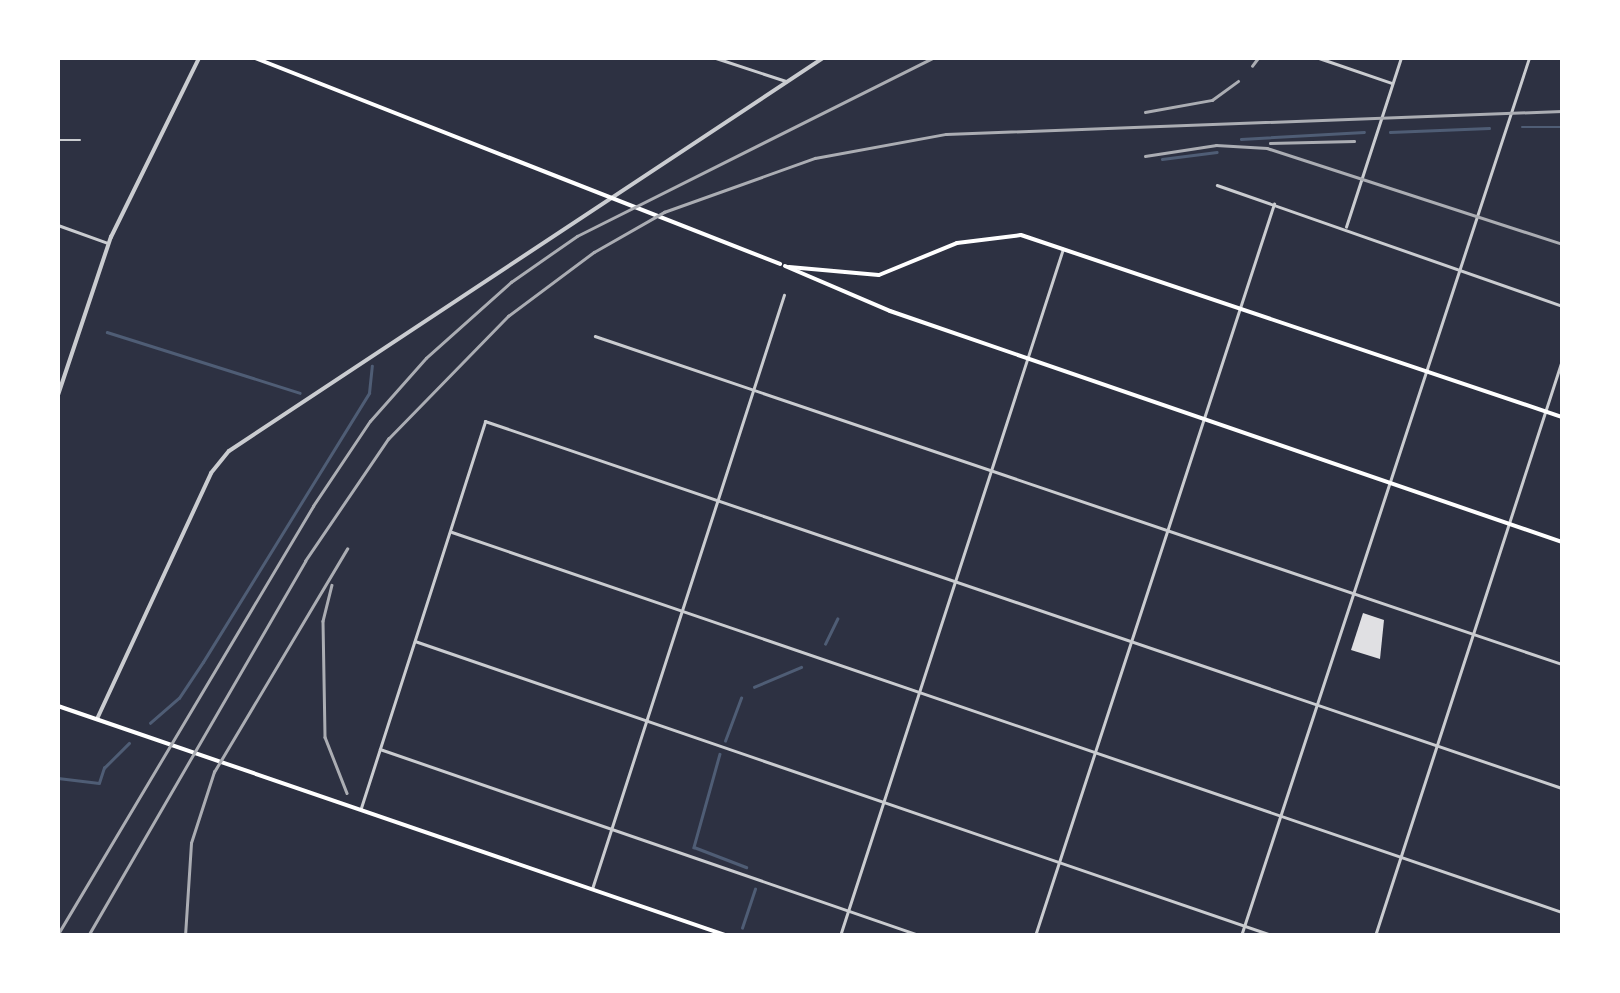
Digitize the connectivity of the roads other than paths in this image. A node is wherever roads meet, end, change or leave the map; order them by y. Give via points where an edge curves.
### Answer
1 (200, 58) edge
2 (255, 58) edge
3 (716, 58) edge
4 (823, 58) edge
5 (1319, 58) edge
6 (1402, 58) edge
7 (1529, 58) edge
8 (787, 82) junction
9 (1393, 83) junction
10 (58, 140) edge
11 (80, 140) dead end
12 (1217, 186) dead end
13 (1274, 204) junction
14 (58, 225) edge
15 (1345, 228) junction
16 (108, 243) junction
17 (1064, 248) junction
18 (782, 265) junction
19 (1461, 267) junction
20 (784, 295) dead end
21 (1562, 306) edge
22 (1240, 307) junction
23 (595, 336) dead end
24 (1027, 359) junction
25 (1562, 360) edge
26 (1426, 370) junction
27 (753, 389) junction
28 (58, 395) edge
29 (1546, 411) junction
30 (1562, 417) edge
31 (1204, 420) junction
32 (991, 470) junction
33 (1390, 483) junction
34 (718, 500) junction
35 (1510, 524) junction
36 (1168, 530) junction
37 (450, 531) junction
38 (1562, 542) edge
39 (955, 581) junction
40 (1354, 593) junction
41 (682, 610) junction
42 (1474, 634) junction
43 (415, 641) junction
44 (1131, 641) junction
45 (1562, 664) edge
46 (919, 692) junction
47 (1317, 704) junction
48 (58, 706) edge
49 (97, 719) junction
50 (646, 720) junction
51 (1437, 746) junction
52 (380, 749) junction
53 (1095, 752) junction
54 (1562, 788) edge
55 (884, 802) junction
56 (361, 809) junction
57 (1280, 816) junction
58 (612, 828) junction
59 (1401, 857) junction
60 (1059, 862) junction
61 (592, 889) junction
62 (848, 910) junction
63 (1562, 912) edge
64 (1244, 925) junction
65 (728, 936) edge
66 (840, 936) edge
67 (922, 936) edge
68 (1035, 936) edge
69 (1241, 936) edge
70 (1274, 936) edge
71 (1375, 936) edge

1 - 16 street
2 - 18 main road
3 - 8 street
4 - 8 street
5 - 9 street
6 - 9 street
7 - 19 street
8 - 49 street via 230,451 211,473
9 - 15 street
10 - 11 street
12 - 13 street
13 - 15 street
13 - 22 street
14 - 16 street
15 - 19 street
16 - 28 street
17 - 18 main road via 999,234 957,243 879,275
17 - 22 main road
17 - 24 street
18 - 24 main road via 843,294
19 - 21 street
19 - 26 street
20 - 27 street
22 - 26 main road
22 - 31 street
23 - 27 street
24 - 31 main road
24 - 32 street
25 - 29 street
26 - 29 main road
26 - 33 street
27 - 32 street
27 - 34 street
29 - 30 main road
29 - 35 street
31 - 33 main road
31 - 36 street
32 - 36 street
32 - 39 street
33 - 35 main road
33 - 40 street
34 - 37 street via 485,421
34 - 39 street
34 - 41 street
35 - 38 main road
35 - 42 street
36 - 40 street
36 - 44 street
37 - 41 street
37 - 43 street
39 - 44 street
39 - 46 street
40 - 42 street
40 - 47 street
41 - 46 street
41 - 50 street
42 - 45 street
42 - 51 street
43 - 50 street
43 - 52 street
44 - 47 street
44 - 53 street
46 - 53 street
46 - 55 street
47 - 51 street
47 - 57 street
48 - 49 main road
49 - 56 main road
50 - 55 street
50 - 58 street
51 - 54 street
51 - 59 street
52 - 56 street
52 - 58 street
53 - 57 street
53 - 60 street
55 - 60 street
55 - 62 street
56 - 61 main road
57 - 59 street
57 - 64 street
58 - 61 street
58 - 62 street
59 - 63 street
59 - 71 street
60 - 64 street
60 - 68 street
61 - 65 main road
62 - 66 street
62 - 67 street
64 - 69 street
64 - 70 street

